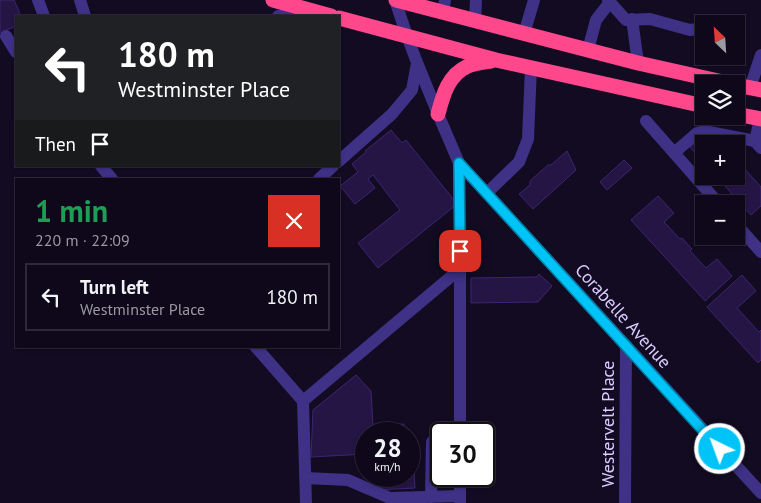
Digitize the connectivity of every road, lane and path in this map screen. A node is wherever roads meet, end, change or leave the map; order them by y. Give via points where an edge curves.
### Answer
1 (38, 0) edge
2 (80, 0) edge
3 (273, 0) edge
4 (396, 0) edge
5 (476, 0) edge
6 (534, 0) edge
7 (609, 1) edge
8 (444, 6) edge
9 (306, 10) junction
10 (44, 15) edge
11 (85, 15) edge
12 (283, 15) edge
13 (327, 15) edge
14 (340, 18) edge
15 (632, 20) junction
16 (475, 21) junction
17 (695, 29) edge
18 (524, 34) junction
19 (6, 36) dead end
20 (407, 36) junction
21 (15, 50) edge
22 (588, 50) junction
23 (761, 55) edge
24 (496, 60) junction
25 (417, 63) junction
26 (638, 63) junction
27 (531, 68) junction
28 (695, 76) edge
29 (749, 87) edge
30 (695, 104) edge
31 (438, 114) junction
32 (745, 116) edge
33 (760, 119) edge
34 (646, 121) dead end
35 (758, 144) edge
36 (674, 153) junction
37 (340, 160) edge
38 (459, 163) junction
39 (102, 167) edge
40 (332, 167) edge
41 (111, 178) edge
42 (320, 178) edge
43 (487, 193) junction
44 (711, 195) edge
45 (745, 234) edge
46 (760, 250) edge
47 (460, 269) junction
48 (626, 346) junction
49 (257, 348) edge
50 (303, 401) junction
51 (460, 422) edge
52 (306, 478) junction
53 (431, 487) edge
54 (460, 487) edge
55 (761, 493) edge
56 (431, 497) junction
57 (460, 500) edge
58 (306, 503) edge
59 (625, 503) edge

1 - 10 street
2 - 11 street
3 - 9 highway
4 - 8 highway
4 - 20 street
5 - 16 street
6 - 18 street
7 - 15 street via 626,20
7 - 22 street via 596,20
8 - 16 highway
9 - 12 street
9 - 13 highway
14 - 20 highway
15 - 17 street via 650,19
15 - 26 street
16 - 18 highway
18 - 22 highway
19 - 21 street
20 - 24 highway
20 - 25 street
22 - 26 highway
23 - 29 street
24 - 27 highway
24 - 31 highway via 469,65 458,72 444,93
25 - 31 street
25 - 37 street via 412,90 392,114
26 - 28 highway
27 - 30 highway
27 - 43 street via 528,139 519,162
31 - 38 street
32 - 33 highway
33 - 35 street
34 - 36 street
35 - 36 street via 704,131 697,133
36 - 44 street
38 - 43 street, Corabelle Avenue
38 - 47 street
39 - 41 street
40 - 42 street
43 - 48 street, Corabelle Avenue
45 - 46 street
47 - 50 street
47 - 51 street
48 - 55 street, Corabelle Avenue
48 - 59 street, Westervelt Place
49 - 50 street
50 - 52 street
52 - 56 street via 348,480 390,498
52 - 58 street
53 - 56 street
54 - 57 street
56 - 57 street

